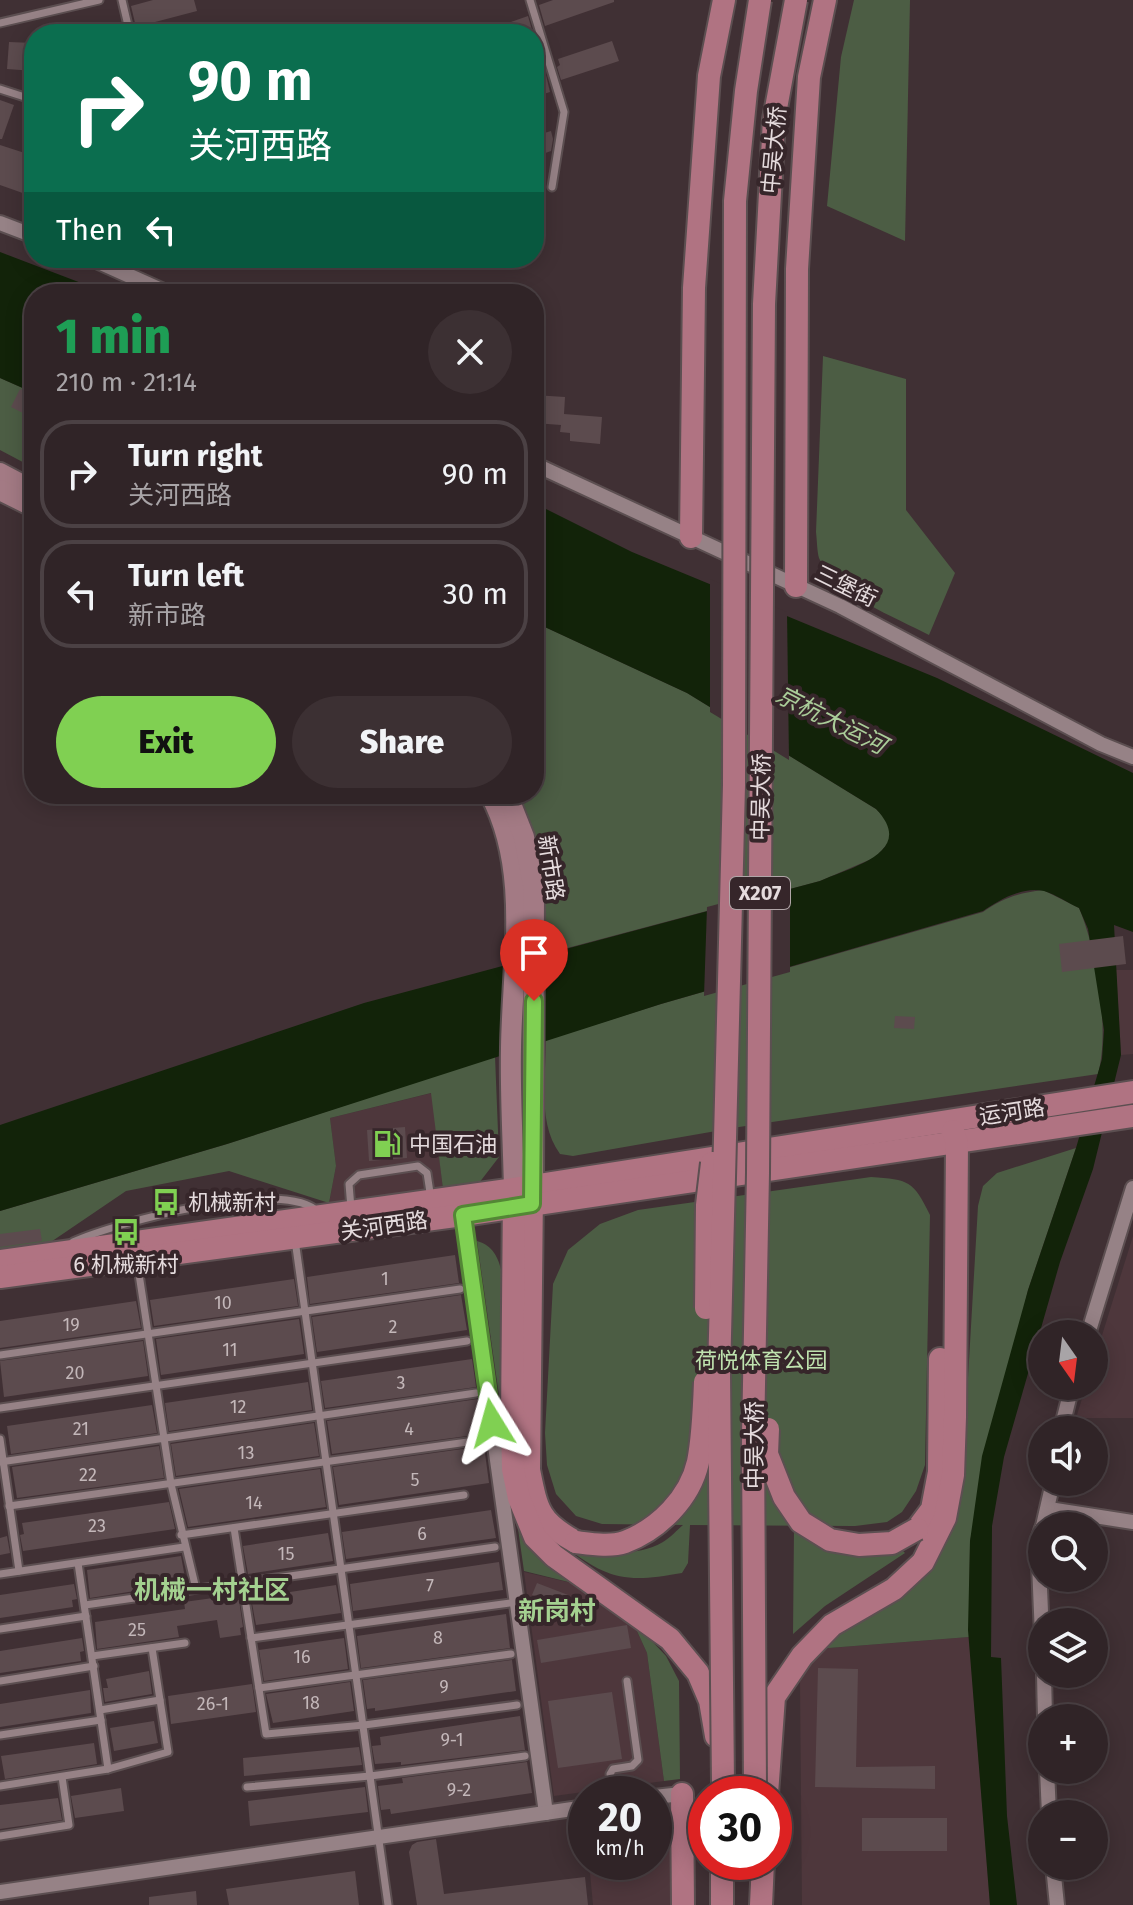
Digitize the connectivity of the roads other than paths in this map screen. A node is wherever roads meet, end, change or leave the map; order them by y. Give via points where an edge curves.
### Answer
1 (99, 0) edge
2 (122, 0) edge
3 (530, 0) edge
4 (724, 0) edge
5 (760, 0) edge
6 (796, 0) edge
7 (825, 0) edge
8 (0, 23) edge
9 (128, 24) edge
10 (537, 24) edge
11 (544, 46) edge
12 (0, 89) edge
13 (24, 97) edge
14 (552, 187) dead end
15 (0, 223) edge
16 (24, 232) edge
17 (112, 268) edge
18 (148, 284) edge
19 (544, 469) edge
20 (0, 473) edge
21 (24, 486) edge
22 (0, 490) edge
23 (24, 502) edge
24 (691, 537) junction
25 (796, 586) junction
26 (1133, 757) edge
27 (494, 804) edge
28 (511, 804) edge
29 (525, 954) junction
30 (729, 1035) junction
31 (759, 1037) junction
32 (1125, 1093) edge
33 (1125, 1117) edge
34 (950, 1137) junction
35 (1133, 1188) edge
36 (523, 1196) junction
37 (432, 1201) junction
38 (351, 1211) junction
39 (463, 1215) junction
40 (294, 1238) junction
41 (137, 1258) junction
42 (0, 1261) edge
43 (0, 1277) edge
44 (460, 1289) dead end
45 (306, 1312) junction
46 (1092, 1320) edge
47 (148, 1334) junction
48 (467, 1341) dead end
49 (0, 1355) edge
50 (314, 1364) junction
51 (156, 1386) junction
52 (476, 1393) dead end
53 (0, 1408) edge
54 (321, 1416) junction
55 (0, 1439) edge
56 (164, 1439) junction
57 (482, 1440) dead end
58 (2, 1462) edge
59 (327, 1462) junction
60 (171, 1484) junction
61 (464, 1495) dead end
62 (1051, 1496) edge
63 (9, 1506) junction
64 (1049, 1509) junction
65 (1048, 1512) edge
66 (335, 1514) junction
67 (12, 1519) junction
68 (0, 1521) edge
69 (1133, 1522) edge
70 (234, 1528) junction
71 (181, 1535) junction
72 (184, 1547) junction
73 (495, 1547) dead end
74 (78, 1563) junction
75 (343, 1568) junction
76 (19, 1571) junction
77 (0, 1574) edge
78 (243, 1583) junction
79 (196, 1589) junction
80 (517, 1602) junction
81 (85, 1605) junction
82 (86, 1616) junction
83 (583, 1621) dead end
84 (350, 1624) junction
85 (0, 1629) edge
86 (251, 1638) junction
87 (185, 1643) dead end
88 (152, 1648) junction
89 (511, 1654) dead end
90 (92, 1656) junction
91 (94, 1666) junction
92 (357, 1674) junction
93 (0, 1681) edge
94 (627, 1681) dead end
95 (259, 1688) junction
96 (160, 1700) junction
97 (517, 1705) dead end
98 (100, 1710) junction
99 (101, 1720) junction
100 (364, 1725) junction
101 (0, 1735) edge
102 (525, 1756) dead end
103 (108, 1769) junction
104 (370, 1776) junction
105 (610, 1776) edge
106 (721, 1776) edge
107 (723, 1776) edge
108 (761, 1776) edge
109 (763, 1776) edge
110 (62, 1777) junction
111 (0, 1786) edge
112 (247, 1787) dead end
113 (682, 1794) joint
114 (672, 1795) edge
115 (568, 1810) edge
116 (546, 1813) junction
117 (0, 1836) edge
118 (378, 1837) junction
119 (722, 1880) edge
120 (758, 1880) edge
121 (762, 1880) edge
122 (1054, 1880) edge
123 (0, 1892) edge
124 (388, 1905) edge
125 (683, 1905) edge
126 (722, 1905) edge
127 (760, 1905) edge
128 (1057, 1905) edge

1 - 8 lane
2 - 9 lane
3 - 10 lane
4 - 24 main road via 709,76 694,288
5 - 30 main road, 中吴大桥 / X207, bridge via 735,201
6 - 31 main road, 中吴大桥 / X207, bridge via 774,119 764,304
7 - 25 main road via 809,77 797,269
11 - 14 lane via 564,112
12 - 13 lane
15 - 16 street
17 - 18 street
19 - 24 street, 三堡街
20 - 21 street
22 - 23 street
24 - 25 street, 三堡街
25 - 26 street, 三堡街
27 - 29 street, 新市路 via 511,848
28 - 29 street, 新市路 via 524,837 534,890
29 - 36 street via 532,1050
29 - 36 street via 511,1052
30 - 36 main road, bridge via 707,1205 704,1407 697,1465 682,1499 655,1526 624,1542 576,1542 551,1528 535,1501 529,1470
30 - 107 main road, 中吴大桥 / X207, bridge via 719,1374
31 - 34 main road, bridge via 768,1128 767,1454 784,1497 801,1522 830,1540 892,1543 917,1529 932,1509 939,1472
31 - 108 main road, 中吴大桥 / X207, bridge via 753,1437
32 - 34 main road, 运河路
33 - 34 main road, 运河路
34 - 36 main road, 关河西路
34 - 109 main road via 954,1431 945,1518 923,1562 894,1589 832,1625 802,1656 774,1697
35 - 46 street
36 - 37 main road, 关河西路
36 - 39 main road, 关河西路
36 - 106 main road, bridge via 513,1469 519,1498 535,1537 554,1556 670,1639 698,1673 710,1701
37 - 38 main road, 关河西路
37 - 38 lane via 427,1173 418,1166 359,1175 349,1184
38 - 42 main road, 关河西路
39 - 40 main road, 关河西路
39 - 80 street
40 - 41 main road, 关河西路
40 - 45 lane
41 - 43 main road, 关河西路
41 - 47 lane
44 - 45 lane
45 - 47 lane
45 - 50 lane
47 - 49 lane
47 - 51 lane
48 - 50 lane
50 - 51 lane
50 - 54 lane
51 - 53 lane
51 - 56 lane
52 - 54 lane
54 - 56 lane
54 - 59 lane
55 - 58 lane
56 - 58 lane
56 - 60 lane
57 - 59 lane
58 - 63 lane
59 - 60 lane
59 - 66 lane
60 - 63 lane
60 - 71 lane
61 - 66 lane
62 - 64 street
63 - 67 lane
64 - 65 street
64 - 69 street
66 - 70 lane
66 - 75 lane
67 - 68 lane
67 - 76 lane
70 - 71 lane
70 - 78 lane
71 - 72 lane
72 - 74 lane
72 - 79 lane
73 - 75 lane
74 - 76 lane
74 - 81 lane
75 - 78 lane
75 - 84 lane
76 - 77 lane
78 - 79 lane
78 - 86 lane
79 - 81 lane
80 - 83 lane via 533,1602
80 - 84 lane
80 - 116 street
81 - 82 lane
82 - 85 lane
82 - 90 lane
84 - 86 lane
84 - 92 lane
86 - 95 lane
87 - 88 lane
88 - 90 lane
88 - 96 lane
89 - 92 lane
90 - 91 lane
91 - 93 lane
91 - 98 lane
92 - 95 lane
92 - 100 lane
94 - 105 lane via 638,1760 613,1769
95 - 100 lane via 266,1734
96 - 98 lane
96 - 103 lane via 168,1752
97 - 100 lane
98 - 99 lane
99 - 101 lane
99 - 103 lane
100 - 104 lane
102 - 104 lane
103 - 110 lane
104 - 112 lane
104 - 118 lane
110 - 111 lane
110 - 117 lane via 69,1825
113 - 114 street
113 - 125 main road
115 - 116 street
116 - 118 street
118 - 123 street
118 - 124 lane
119 - 126 main road
120 - 127 main road
121 - 127 main road
122 - 128 street

